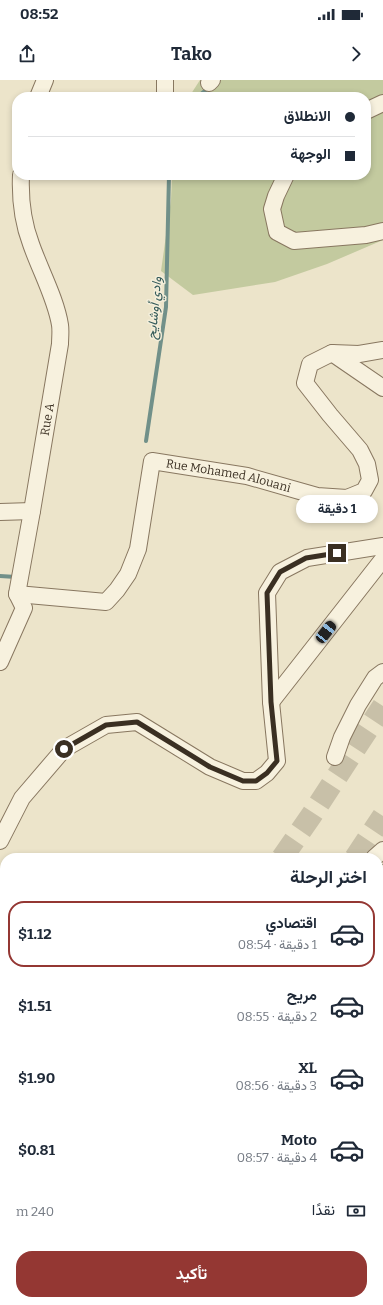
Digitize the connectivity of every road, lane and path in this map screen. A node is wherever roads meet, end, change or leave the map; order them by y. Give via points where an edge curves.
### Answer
1 (45, 80) edge
2 (165, 80) edge
3 (40, 92) edge
4 (165, 92) edge
5 (383, 103) edge
6 (371, 109) edge
7 (21, 180) edge
8 (284, 180) edge
9 (383, 231) edge
10 (383, 350) edge
11 (332, 353) junction
12 (383, 388) edge
13 (32, 511) junction
14 (0, 512) edge
15 (383, 546) edge
16 (383, 559) edge
17 (17, 594) junction
18 (0, 662) edge
19 (383, 672) edge
20 (271, 702) junction
21 (335, 757) dead end
22 (0, 840) edge

1 - 3 street
2 - 4 street
5 - 6 street
7 - 13 street, Rue A via 23,213 30,243 60,326 60,344
8 - 9 street via 272,209 277,232 294,241 366,235
10 - 11 street, Rue Mohamed Alouani via 359,354
11 - 12 street
11 - 17 street, Rue Mohamed Alouani via 310,364 305,383 360,450 367,464 370,480 364,491 347,498 317,496 247,476 152,461 138,549 128,574 106,602
13 - 14 street
13 - 17 street, Rue A
15 - 20 street via 306,558 280,572 267,593
16 - 20 street
17 - 18 street, Rue A via 24,608
19 - 21 street via 375,678 358,705
20 - 22 street via 277,761 256,781 243,781 210,767 137,722 106,725 64,749 22,798

